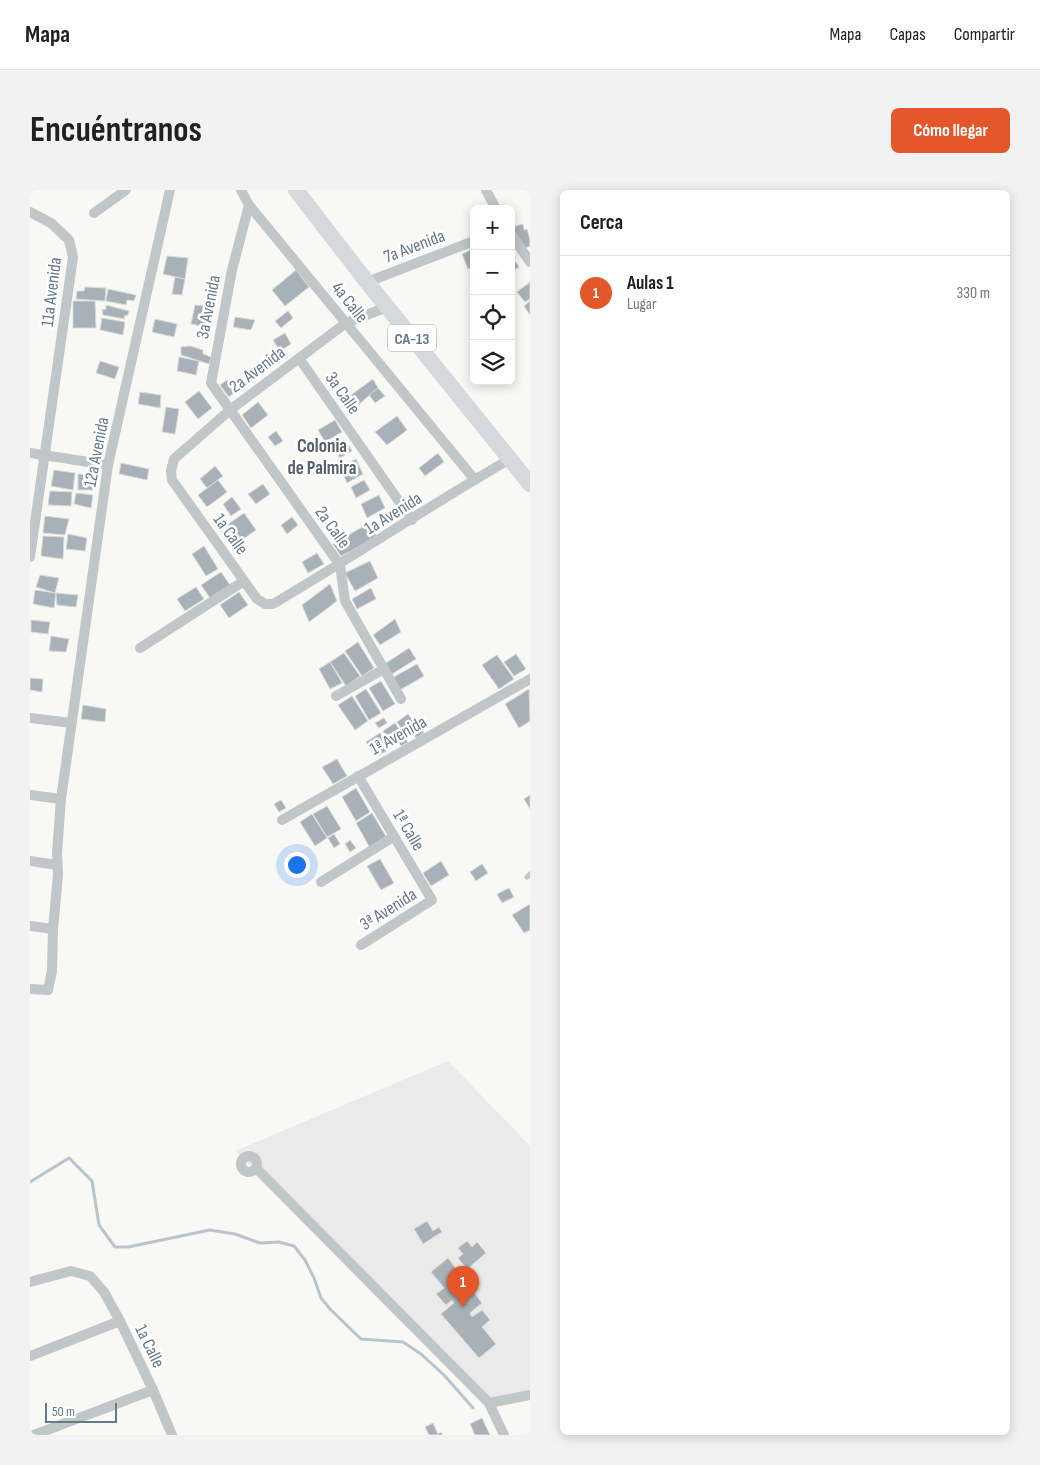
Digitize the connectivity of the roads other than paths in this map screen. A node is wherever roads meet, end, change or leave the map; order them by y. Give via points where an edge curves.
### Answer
1 (126, 190) edge
2 (170, 190) edge
3 (241, 190) edge
4 (296, 190) edge
5 (486, 190) edge
6 (249, 205) junction
7 (494, 205) edge
8 (30, 212) edge
9 (94, 213) dead end
10 (515, 239) edge
11 (470, 243) edge
12 (529, 258) edge
13 (367, 282) junction
14 (387, 307) junction
15 (346, 323) junction
16 (299, 358) junction
17 (230, 410) junction
18 (30, 453) edge
19 (45, 455) junction
20 (510, 460) junction
21 (108, 465) junction
22 (528, 477) edge
23 (172, 480) joint
24 (475, 480) junction
25 (412, 520) junction
26 (30, 556) edge
27 (340, 565) junction
28 (244, 581) junction
29 (265, 604) joint
30 (140, 648) dead end
31 (384, 669) junction
32 (530, 679) edge
33 (336, 696) dead end
34 (401, 699) dead end
35 (30, 718) edge
36 (71, 723) junction
37 (358, 776) junction
38 (30, 795) edge
39 (61, 799) junction
40 (282, 820) dead end
41 (394, 837) junction
42 (30, 861) edge
43 (57, 865) junction
44 (321, 882) dead end
45 (432, 900) joint
46 (30, 926) edge
47 (53, 929) junction
48 (361, 944) dead end
49 (30, 989) edge
50 (256, 1168) dead end
51 (30, 1282) edge
52 (120, 1321) junction
53 (30, 1356) edge
54 (153, 1390) junction
55 (530, 1395) edge
56 (489, 1403) junction
57 (34, 1435) edge
58 (172, 1435) edge
59 (504, 1435) edge

1 - 9 street
2 - 21 street, 12a Avenida
3 - 6 street, 4a Calle
4 - 13 main road, CA-13
5 - 7 street
6 - 15 street, 4a Calle
6 - 17 street, 3a Avenida via 232,270 210,383
8 - 19 street, 11a Avenida via 69,240 73,258
10 - 12 street
11 - 13 street, 7a Avenida
13 - 14 main road, CA-13
14 - 15 street, 2a Avenida
14 - 20 main road, CA-13
15 - 16 street, 2a Avenida
15 - 24 street, 4a Calle
16 - 17 street, 2a Avenida
16 - 25 street, 3a Calle
17 - 23 street, 2a Avenida via 174,459 170,471
17 - 27 street, 2a Calle
18 - 19 street
19 - 21 street
19 - 26 street, 11a Avenida
20 - 22 main road, CA-13
20 - 24 street, 1a Avenida
21 - 36 street, 12a Avenida
23 - 28 street, 1a Calle
24 - 25 street, 1a Avenida
25 - 27 street, 1a Avenida
27 - 29 street, 1a Avenida via 273,604
27 - 31 street, 2a Calle via 345,601
28 - 29 street, 1a Calle via 257,599
28 - 30 street
31 - 33 street
31 - 34 street, 2a Calle
32 - 37 street, 1ª Avenida
35 - 36 street
36 - 39 street, 12a Avenida
37 - 40 street, 1ª Avenida
37 - 41 street, 1ª Calle
38 - 39 street
39 - 43 street, 12a Avenida
41 - 44 street
41 - 45 street, 1ª Calle
42 - 43 street
43 - 47 street, 12a Avenida
45 - 48 street, 3ª Avenida
46 - 47 street
47 - 49 street, 12a Avenida via 48,990
50 - 56 street
51 - 52 street, 1a Calle via 71,1270 90,1276 104,1292
52 - 53 street
52 - 54 street, 1a Calle
54 - 57 street
54 - 58 street, 1a Calle
55 - 56 street
56 - 59 street

